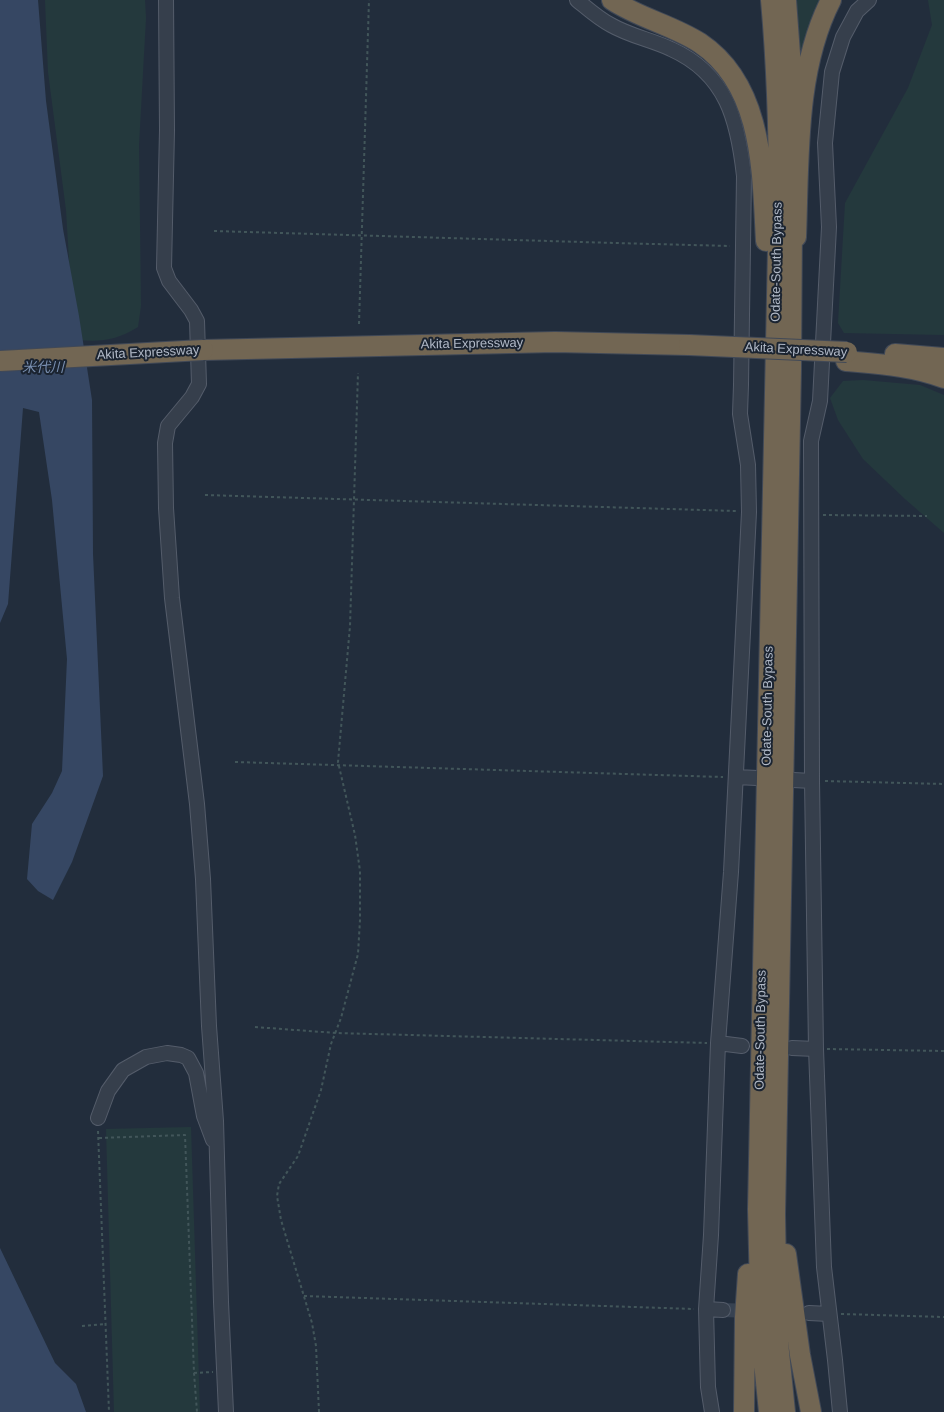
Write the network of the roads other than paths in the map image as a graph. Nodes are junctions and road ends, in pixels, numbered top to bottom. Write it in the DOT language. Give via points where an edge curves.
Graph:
graph roads {
  1 [pos="166,0"];
  2 [pos="577,0"];
  3 [pos="612,0"];
  4 [pos="771,0"];
  5 [pos="786,0"];
  6 [pos="831,0"];
  7 [pos="869,0"];
  8 [pos="894,354"];
  9 [pos="944,354"];
  10 [pos="847,356"];
  11 [pos="944,358"];
  12 [pos="0,361"];
  13 [pos="791,369"];
  14 [pos="944,378"];
  15 [pos="773,435"];
  16 [pos="736,777"];
  17 [pos="757,778"];
  18 [pos="793,780"];
  19 [pos="812,780"];
  20 [pos="718,1043"];
  21 [pos="742,1046"];
  22 [pos="792,1048"];
  23 [pos="816,1049"];
  24 [pos="768,1081"];
  25 [pos="98,1118"];
  26 [pos="217,1152"];
  27 [pos="706,1309"];
  28 [pos="723,1310"];
  29 [pos="809,1313"];
  30 [pos="829,1314"];
  31 [pos="226,1412"];
  32 [pos="712,1412"];
  33 [pos="744,1412"];
  34 [pos="769,1412"];
  35 [pos="785,1412"];
  36 [pos="811,1412"];
  37 [pos="840,1412"];
  1 -- 26 [label="street" via="164,268 169,281 197,321 199,384 192,397 168,426 165,443 166,508 172,598 197,804 203,879"];
  2 -- 16 [label="street" via="612,26 672,49 695,62 715,82 726,99 740,144 744,176 740,414 748,465 749,512"];
  3 -- 15 [label="highway" via="700,44 727,70 746,102 753,122 762,171"];
  4 -- 15 [label="highway, Odate-South Bypass" via="779,148"];
  5 -- 13 [label="highway, Odate-South Bypass" via="793,94"];
  6 -- 13 [label="highway" via="817,35 804,101 800,142"];
  7 -- 19 [label="street" via="857,11 843,37 832,72 825,142 829,227 820,400 811,442"];
  8 -- 9 [label="highway"];
  8 -- 10 [label="highway, Akita Expressway"];
  8 -- 11 [label="highway, Akita Expressway"];
  10 -- 12 [label="highway, Akita Expressway, bridge" via="689,344 555,342 203,350"];
  10 -- 14 [label="highway" via="907,367"];
  13 -- 24 [label="highway, Odate-South Bypass"];
  15 -- 24 [label="highway, Odate-South Bypass"];
  16 -- 17 [label="street"];
  16 -- 20 [label="street"];
  18 -- 19 [label="street"];
  19 -- 23 [label="street"];
  20 -- 21 [label="street"];
  20 -- 27 [label="street"];
  22 -- 23 [label="street"];
  23 -- 30 [label="street" via="824,1267"];
  24 -- 33 [label="highway" via="745,1317"];
  24 -- 34 [label="highway, Odate-South Bypass" via="758,1209 761,1332"];
  24 -- 35 [label="highway, Odate-South Bypass" via="775,1274"];
  24 -- 36 [label="highway" via="779,1167 786,1257"];
  25 -- 26 [label="street" via="108,1091 123,1070 146,1057 167,1052 181,1055 188,1058 196,1073 204,1116"];
  26 -- 31 [label="street"];
  27 -- 28 [label="street"];
  27 -- 32 [label="street" via="708,1386"];
  29 -- 30 [label="street"];
  30 -- 37 [label="street"];
}
